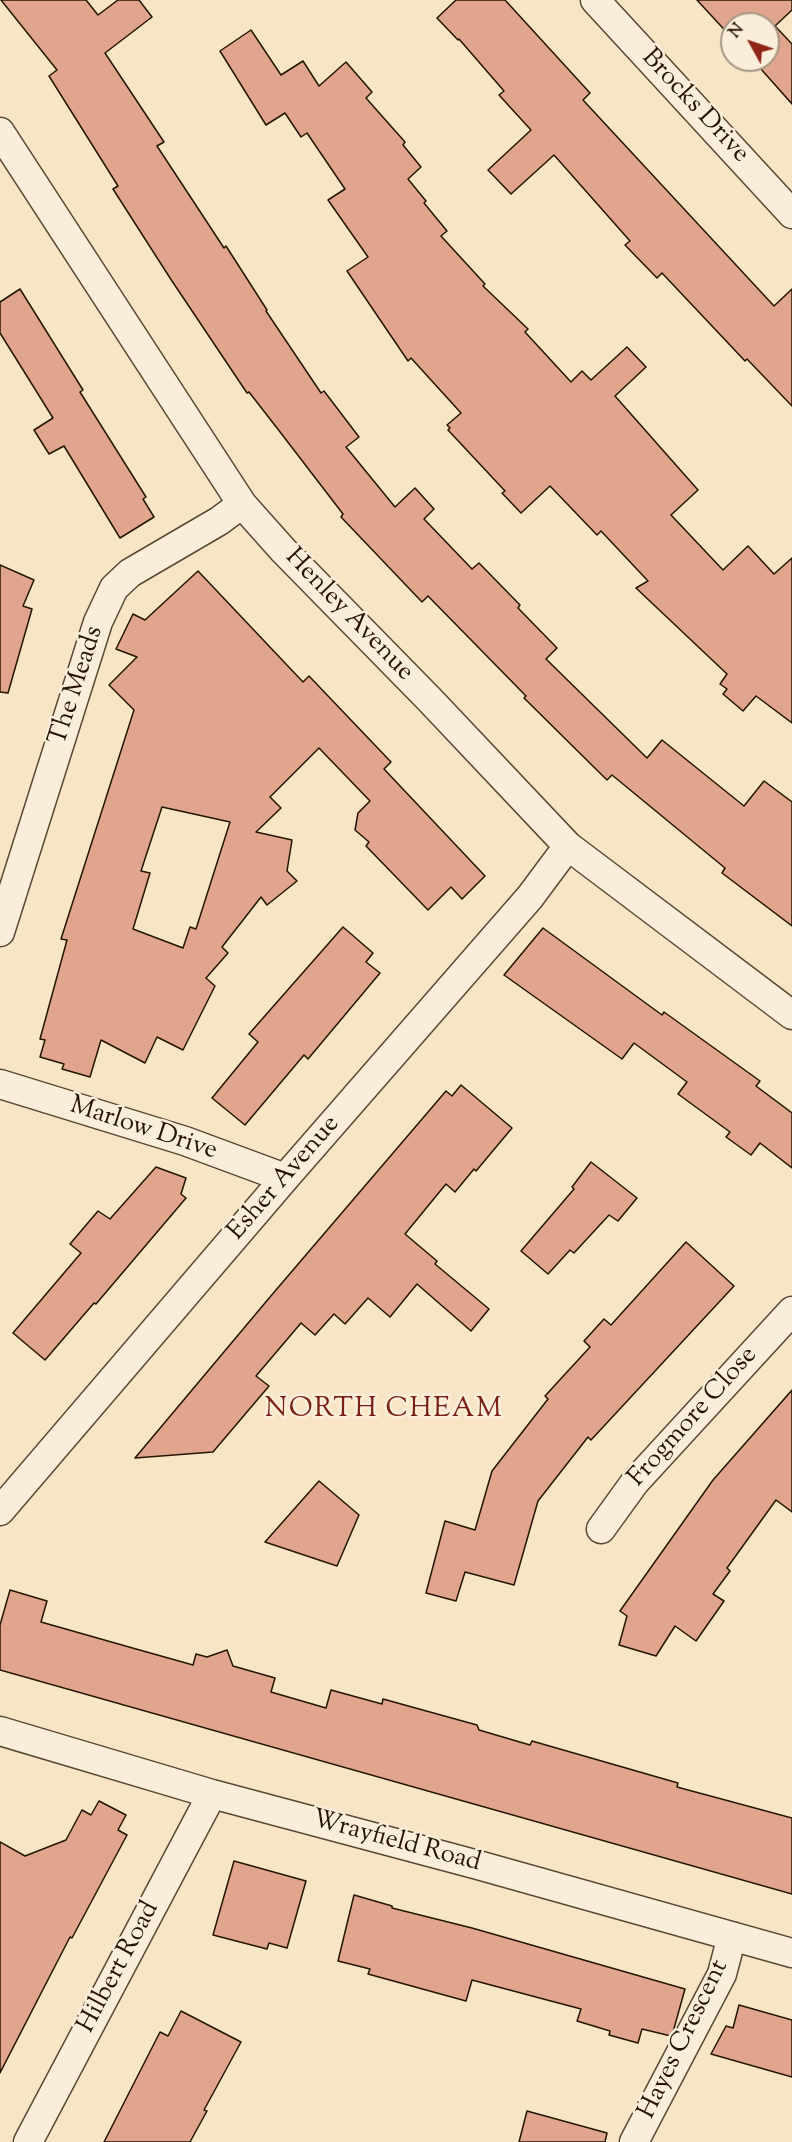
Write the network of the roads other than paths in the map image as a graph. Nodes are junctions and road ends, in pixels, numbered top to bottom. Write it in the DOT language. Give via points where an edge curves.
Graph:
graph roads {
  1 [pos="595,0"];
  2 [pos="0,132"];
  3 [pos="792,214"];
  4 [pos="242,504"];
  5 [pos="568,846"];
  6 [pos="0,932"];
  7 [pos="792,1015"];
  8 [pos="0,1084"];
  9 [pos="285,1178"];
  10 [pos="792,1311"];
  11 [pos="0,1511"];
  12 [pos="601,1529"];
  13 [pos="0,1731"];
  14 [pos="212,1794"];
  15 [pos="732,1936"];
  16 [pos="792,1953"];
  17 [pos="28,2142"];
  18 [pos="634,2142"];
  1 -- 3 [label="street, Brocks Drive"];
  2 -- 4 [label="street, Henley Avenue"];
  4 -- 5 [label="street, Henley Avenue"];
  4 -- 6 [label="street, The Meads" via="130,573 114,588 98,622"];
  5 -- 7 [label="street, Henley Avenue"];
  5 -- 9 [label="street, Esher Avenue" via="530,897"];
  8 -- 9 [label="street, Marlow Drive" via="184,1141"];
  9 -- 11 [label="street, Esher Avenue"];
  10 -- 12 [label="street, Frogmore Close" via="634,1482"];
  13 -- 14 [label="street, Wrayfield Road"];
  14 -- 15 [label="street, Wrayfield Road"];
  14 -- 17 [label="street, Hilbert Road"];
  15 -- 16 [label="street, Wrayfield Road"];
  15 -- 18 [label="street, Hayes Crescent" via="722,1974"];
}
